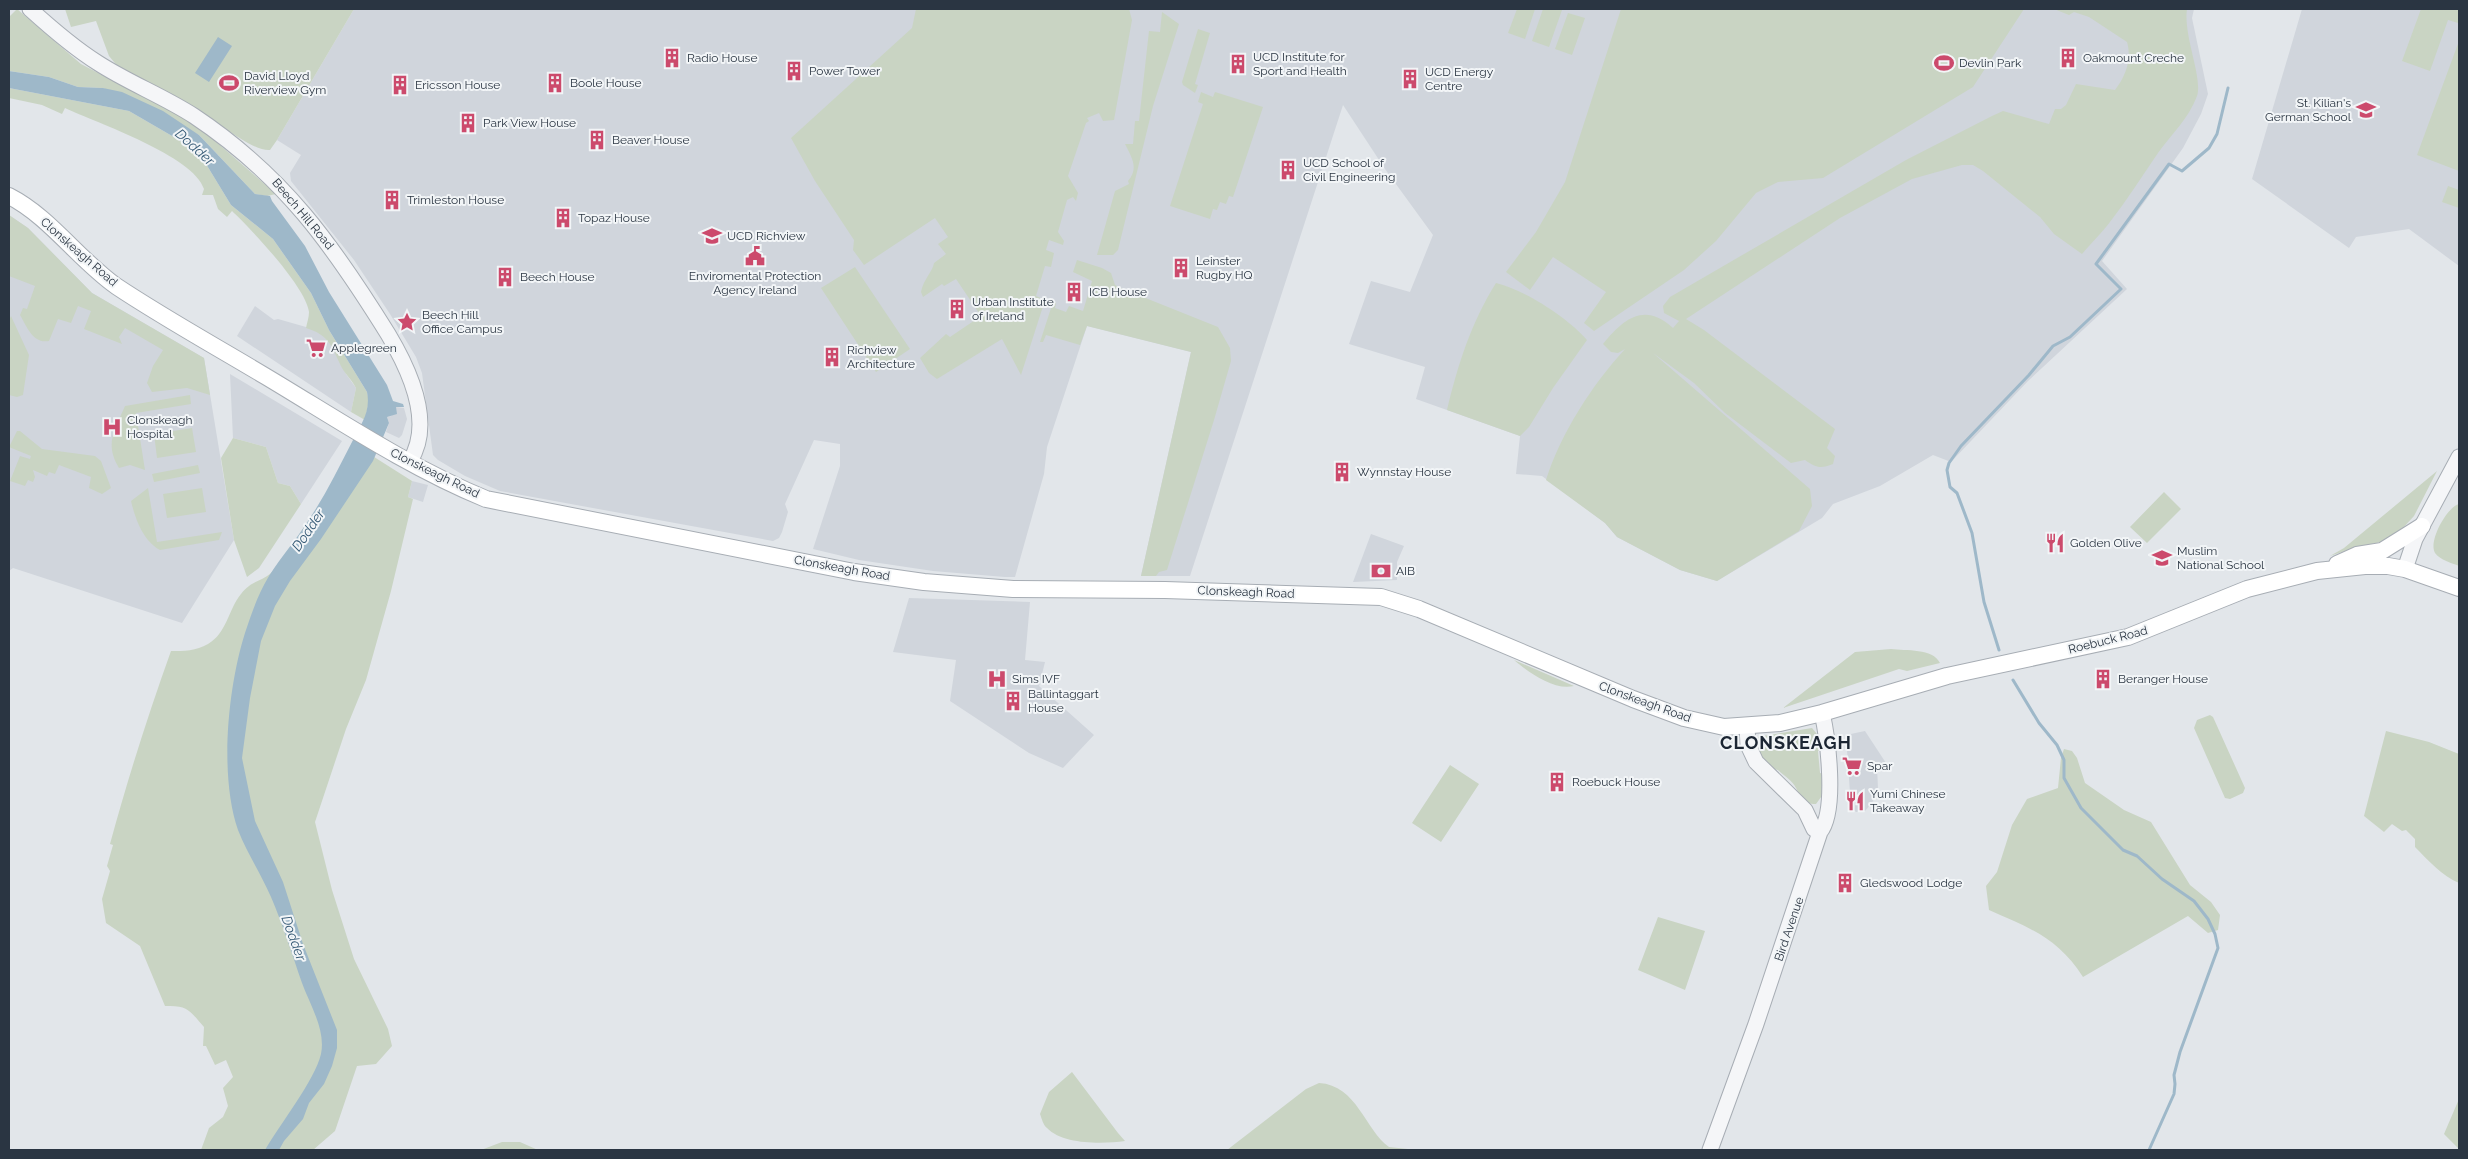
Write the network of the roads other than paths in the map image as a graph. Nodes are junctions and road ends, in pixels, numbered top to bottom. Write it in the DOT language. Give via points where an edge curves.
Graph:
graph roads {
  1 [pos="30,9"];
  2 [pos="9,196"];
  3 [pos="2459,457"];
  4 [pos="410,462"];
  5 [pos="2422,526"];
  6 [pos="2404,569"];
  7 [pos="2323,570"];
  8 [pos="2459,588"];
  9 [pos="1822,713"];
  10 [pos="1746,727"];
  11 [pos="1827,808"];
  12 [pos="1805,810"];
  13 [pos="1820,832"];
  14 [pos="1710,1150"];
  1 -- 4 [label="street, Beech Hill Road" via="99,64 175,104 221,135 267,172 293,200 356,282 407,371 420,430 416,452"];
  2 -- 4 [label="main road, Clonskeagh Road" via="39,217 72,250 121,289"];
  3 -- 5 [label="street"];
  4 -- 10 [label="main road, Clonskeagh Road" via="486,498 854,572 924,582 1013,589 1165,590 1381,598 1419,609 1684,718 1724,727"];
  5 -- 6 [label="street"];
  5 -- 7 [label="main road" via="2382,551 2357,555"];
  6 -- 7 [label="main road, Roebuck Road" via="2365,566"];
  6 -- 8 [label="main road, Roebuck Road"];
  7 -- 9 [label="main road, Roebuck Road" via="2247,589 2128,636 1947,676"];
  9 -- 10 [label="main road, Roebuck Road"];
  9 -- 11 [label="street, Bird Avenue" via="1828,739 1830,782"];
  10 -- 12 [label="street" via="1748,745 1756,762"];
  11 -- 12 [label="street"];
  11 -- 13 [label="street, Bird Avenue" via="1825,825"];
  12 -- 13 [label="street" via="1814,829"];
  13 -- 14 [label="street, Bird Avenue"];
}
